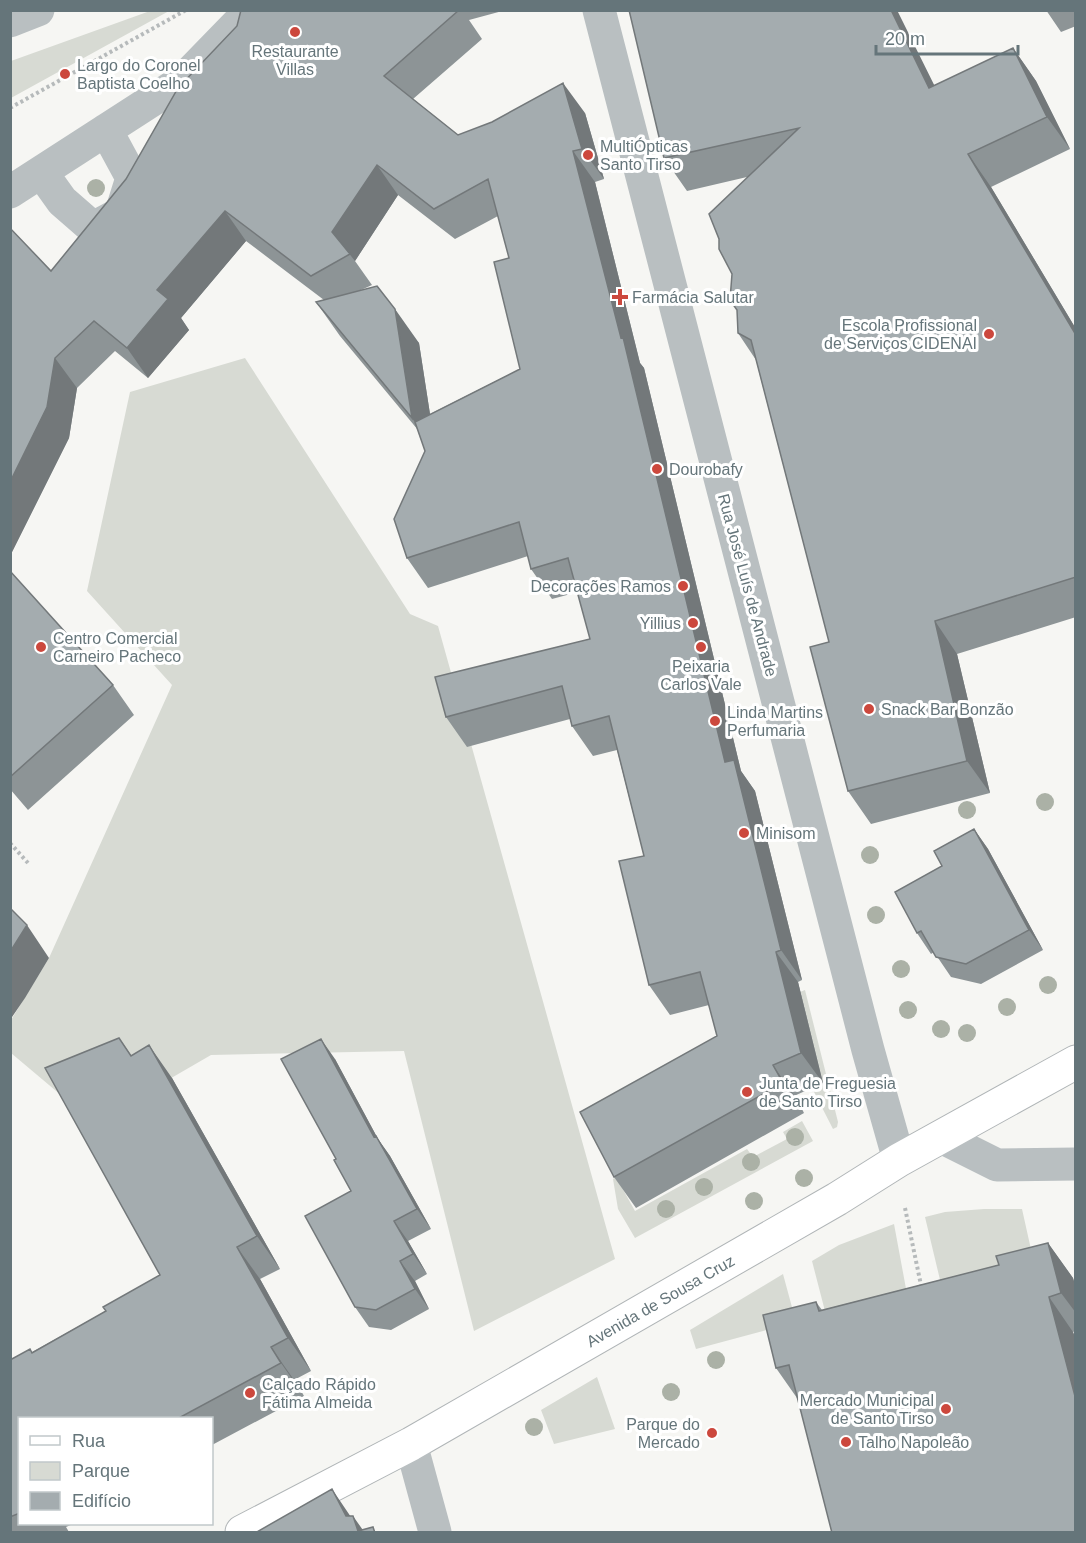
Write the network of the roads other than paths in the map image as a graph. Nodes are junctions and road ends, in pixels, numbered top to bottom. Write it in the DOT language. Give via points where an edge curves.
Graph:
graph roads {
  1 [pos="38,10"];
  2 [pos="251,10"];
  3 [pos="599,10"];
  4 [pos="10,21"];
  5 [pos="106,130"];
  6 [pos="42,173"];
  7 [pos="10,192"];
  8 [pos="1076,1062"];
  9 [pos="940,1137"];
  10 [pos="900,1160"];
  11 [pos="1076,1164"];
  12 [pos="411,1444"];
  13 [pos="242,1533"];
  14 [pos="435,1533"];
  1 -- 4 [label="street"];
  2 -- 5 [label="street" via="182,81"];
  3 -- 10 [label="street, Rua José Luís de Andrade" via="868,1050"];
  5 -- 6 [label="street"];
  5 -- 6 [label="street" via="132,178 121,213 93,228 62,201"];
  6 -- 7 [label="street"];
  8 -- 9 [label="main road, Avenida de Sousa Cruz"];
  9 -- 10 [label="main road, Avenida de Sousa Cruz"];
  9 -- 11 [label="street" via="997,1165"];
  10 -- 12 [label="main road, Avenida de Sousa Cruz"];
  12 -- 13 [label="main road, Avenida de Sousa Cruz"];
  12 -- 14 [label="street"];
}
